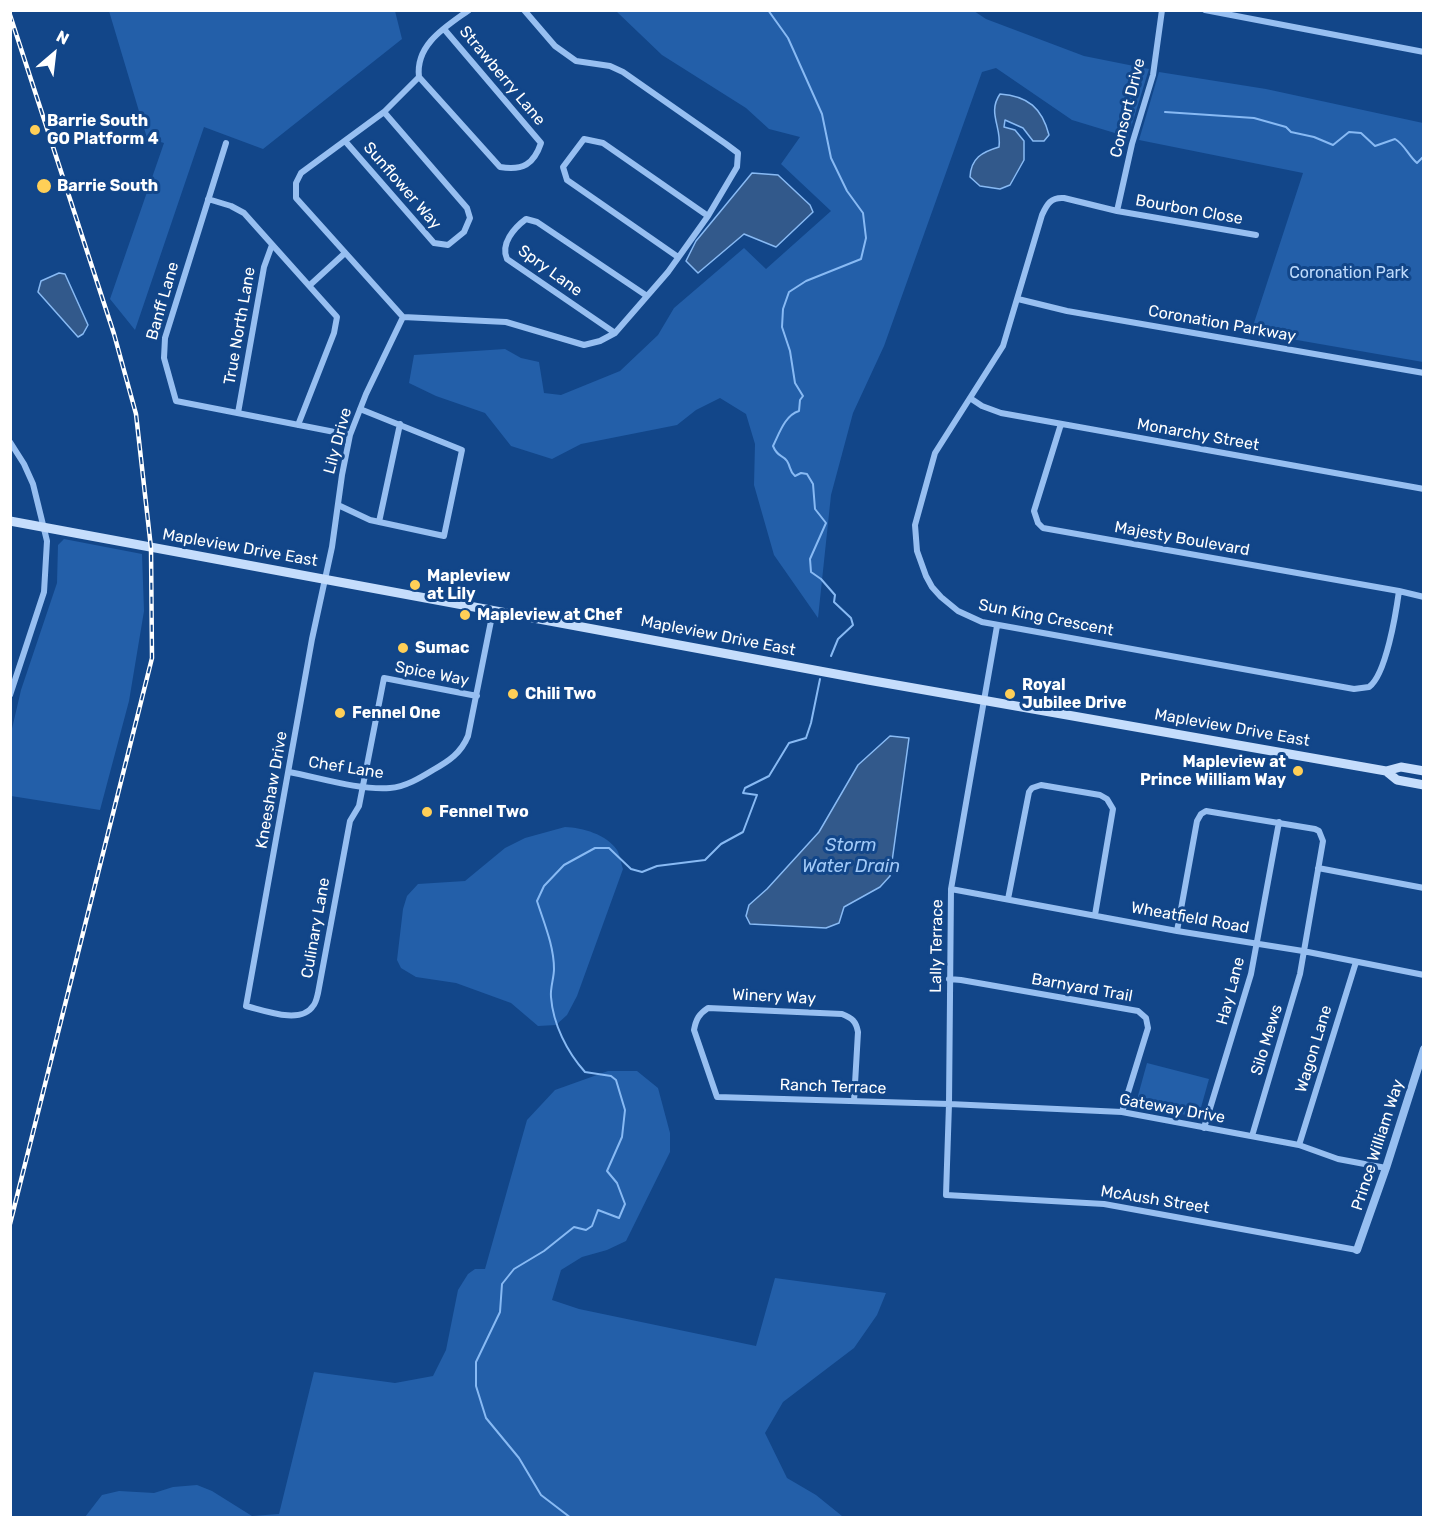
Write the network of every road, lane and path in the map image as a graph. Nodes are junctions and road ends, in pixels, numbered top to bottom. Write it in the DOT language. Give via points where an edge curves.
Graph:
graph roads {
  1 [pos="469,10"];
  2 [pos="524,10"];
  3 [pos="1162,10"];
  4 [pos="1205,10"];
  5 [pos="444,28"];
  6 [pos="1424,52"];
  7 [pos="419,76"];
  8 [pos="384,112"];
  9 [pos="345,141"];
  10 [pos="226,143"];
  11 [pos="208,199"];
  12 [pos="1117,211"];
  13 [pos="708,216"];
  14 [pos="1256,235"];
  15 [pos="272,245"];
  16 [pos="345,254"];
  17 [pos="678,257"];
  18 [pos="310,285"];
  19 [pos="647,296"];
  20 [pos="1018,299"];
  21 [pos="403,317"];
  22 [pos="615,333"];
  23 [pos="1424,373"];
  24 [pos="970,398"];
  25 [pos="360,409"];
  26 [pos="238,413"];
  27 [pos="400,424"];
  28 [pos="1061,424"];
  29 [pos="298,425"];
  30 [pos="350,435"];
  31 [pos="10,442"];
  32 [pos="1424,489"];
  33 [pos="338,505"];
  34 [pos="10,521"];
  35 [pos="379,522"];
  36 [pos="44,527"];
  37 [pos="324,579"];
  38 [pos="1399,591"];
  39 [pos="1424,597"];
  40 [pos="493,611"];
  41 [pos="997,626"];
  42 [pos="10,695"];
  43 [pos="477,696"];
  44 [pos="984,699"];
  45 [pos="1386,771"];
  46 [pos="1424,771"];
  47 [pos="289,772"];
  48 [pos="1424,785"];
  49 [pos="361,786"];
  50 [pos="1279,822"];
  51 [pos="1318,868"];
  52 [pos="1424,888"];
  53 [pos="951,889"];
  54 [pos="1008,899"];
  55 [pos="1095,915"];
  56 [pos="1177,931"];
  57 [pos="1257,944"];
  58 [pos="1303,951"];
  59 [pos="1356,962"];
  60 [pos="1424,975"];
  61 [pos="949,980"];
  62 [pos="246,1006"];
  63 [pos="1424,1049"];
  64 [pos="717,1097"];
  65 [pos="854,1101"];
  66 [pos="949,1104"];
  67 [pos="1122,1112"];
  68 [pos="1204,1128"];
  69 [pos="1252,1136"];
  70 [pos="1299,1145"];
  71 [pos="1386,1168"];
  72 [pos="946,1195"];
  73 [pos="1357,1250"];
  1 -- 5 [label="street"];
  2 -- 13 [label="street" via="555,46 576,61 623,72 738,153 737,167"];
  3 -- 12 [label="street, Consort Drive" via="1153,75"];
  4 -- 6 [label="street"];
  5 -- 7 [label="street" via="432,37"];
  5 -- 7 [label="street, Strawberry Lane" via="541,143 537,154 524,167 500,167"];
  7 -- 8 [label="street"];
  8 -- 9 [label="street"];
  8 -- 9 [label="street, Sunflower Way" via="466,208 470,218 464,232 448,245 434,243"];
  9 -- 16 [label="street" via="301,173 296,198"];
  10 -- 11 [label="street, Banff Lane"];
  11 -- 15 [label="street" via="239,209"];
  11 -- 26 [label="street, Banff Lane" via="165,338 164,358 176,401"];
  12 -- 14 [label="street, Bourbon Close"];
  12 -- 20 [label="street, Sun King Crescent" via="1058,197 1048,202"];
  13 -- 17 [label="street"];
  13 -- 17 [label="street" via="603,143 584,139 563,167 567,180"];
  15 -- 18 [label="street"];
  15 -- 26 [label="street, True North Lane" via="264,267"];
  16 -- 18 [label="street"];
  16 -- 21 [label="street"];
  17 -- 19 [label="street"];
  18 -- 29 [label="street" via="336,313 338,321"];
  19 -- 22 [label="street"];
  19 -- 22 [label="street, Spry Lane" via="537,222 526,219 519,224 506,242 507,259"];
  20 -- 23 [label="street, Coronation Parkway" via="1067,311"];
  20 -- 24 [label="street, Sun King Crescent" via="1000,352"];
  21 -- 22 [label="street" via="506,322 584,345"];
  21 -- 25 [label="street, Lily Drive"];
  24 -- 28 [label="street, Monarchy Street" via="1001,413"];
  24 -- 41 [label="street, Sun King Crescent" via="935,453 917,510 916,551 926,576 941,597 967,616"];
  25 -- 27 [label="street"];
  25 -- 30 [label="street, Lily Drive"];
  26 -- 29 [label="street, Banff Lane"];
  27 -- 35 [label="street"];
  27 -- 35 [label="street" via="462,450 444,536"];
  28 -- 32 [label="street, Monarchy Street"];
  28 -- 38 [label="street, Majesty Boulevard" via="1034,511 1043,528"];
  29 -- 30 [label="street, Banff Lane"];
  30 -- 33 [label="street, Lily Drive"];
  31 -- 36 [label="street" via="29,476"];
  33 -- 35 [label="street"];
  33 -- 37 [label="street, Lily Drive"];
  34 -- 36 [label="main road, Mapleview Drive East"];
  36 -- 37 [label="main road, Mapleview Drive East"];
  36 -- 42 [label="street" via="44,592"];
  37 -- 40 [label="main road, Mapleview Drive East"];
  37 -- 47 [label="street, Kneeshaw Drive"];
  38 -- 39 [label="street, Majesty Boulevard"];
  38 -- 41 [label="street, Sun King Crescent" via="1378,678 1362,689"];
  40 -- 43 [label="street, Chef Lane"];
  40 -- 44 [label="main road, Mapleview Drive East"];
  41 -- 44 [label="street"];
  43 -- 49 [label="street, Chef Lane" via="462,750 445,764 410,783 391,788"];
  43 -- 49 [label="street, Spice Way" via="384,678"];
  44 -- 45 [label="main road, Mapleview Drive East"];
  44 -- 53 [label="street, Lally Terrace"];
  45 -- 46 [label="main road, Mapleview Drive East" via="1401,767"];
  45 -- 48 [label="main road, Mapleview Drive East" via="1397,780"];
  47 -- 49 [label="street, Chef Lane"];
  47 -- 62 [label="street, Kneeshaw Drive"];
  49 -- 62 [label="street, Culinary Lane" via="359,806 350,821 314,1006 295,1016"];
  50 -- 51 [label="street, Silo Mews" via="1319,831 1323,841"];
  50 -- 56 [label="street" via="1206,811 1201,814"];
  50 -- 57 [label="street, Hay Lane"];
  51 -- 52 [label="street"];
  51 -- 58 [label="street, Silo Mews"];
  53 -- 54 [label="street, Wheatfield Road"];
  53 -- 61 [label="street, Lally Terrace"];
  54 -- 55 [label="street, Wheatfield Road"];
  54 -- 55 [label="street" via="1032,788 1041,785 1100,795 1113,809"];
  55 -- 56 [label="street, Wheatfield Road"];
  56 -- 57 [label="street, Wheatfield Road"];
  57 -- 58 [label="street, Wheatfield Road"];
  57 -- 68 [label="street, Hay Lane" via="1245,998"];
  58 -- 59 [label="street, Wheatfield Road"];
  58 -- 69 [label="street, Silo Mews" via="1295,994"];
  59 -- 60 [label="street, Wheatfield Road"];
  59 -- 70 [label="street, Wagon Lane"];
  61 -- 66 [label="street, Lally Terrace"];
  61 -- 67 [label="street, Barnyard Trail" via="1138,1011 1146,1018 1148,1028"];
  63 -- 71 [label="street, Prince William Way"];
  64 -- 65 [label="street, Ranch Terrace"];
  64 -- 65 [label="street, Winery Way" via="694,1030 695,1020 708,1008 851,1017 858,1032"];
  65 -- 66 [label="street, Ranch Terrace"];
  66 -- 67 [label="street, Gateway Drive"];
  66 -- 72 [label="street, Lally Terrace"];
  67 -- 68 [label="street, Gateway Drive"];
  68 -- 69 [label="street, Gateway Drive"];
  69 -- 70 [label="street, Gateway Drive"];
  70 -- 71 [label="street, Gateway Drive" via="1338,1159"];
  71 -- 73 [label="street, Prince William Way"];
  72 -- 73 [label="street, McAush Street" via="1104,1204"];
}
